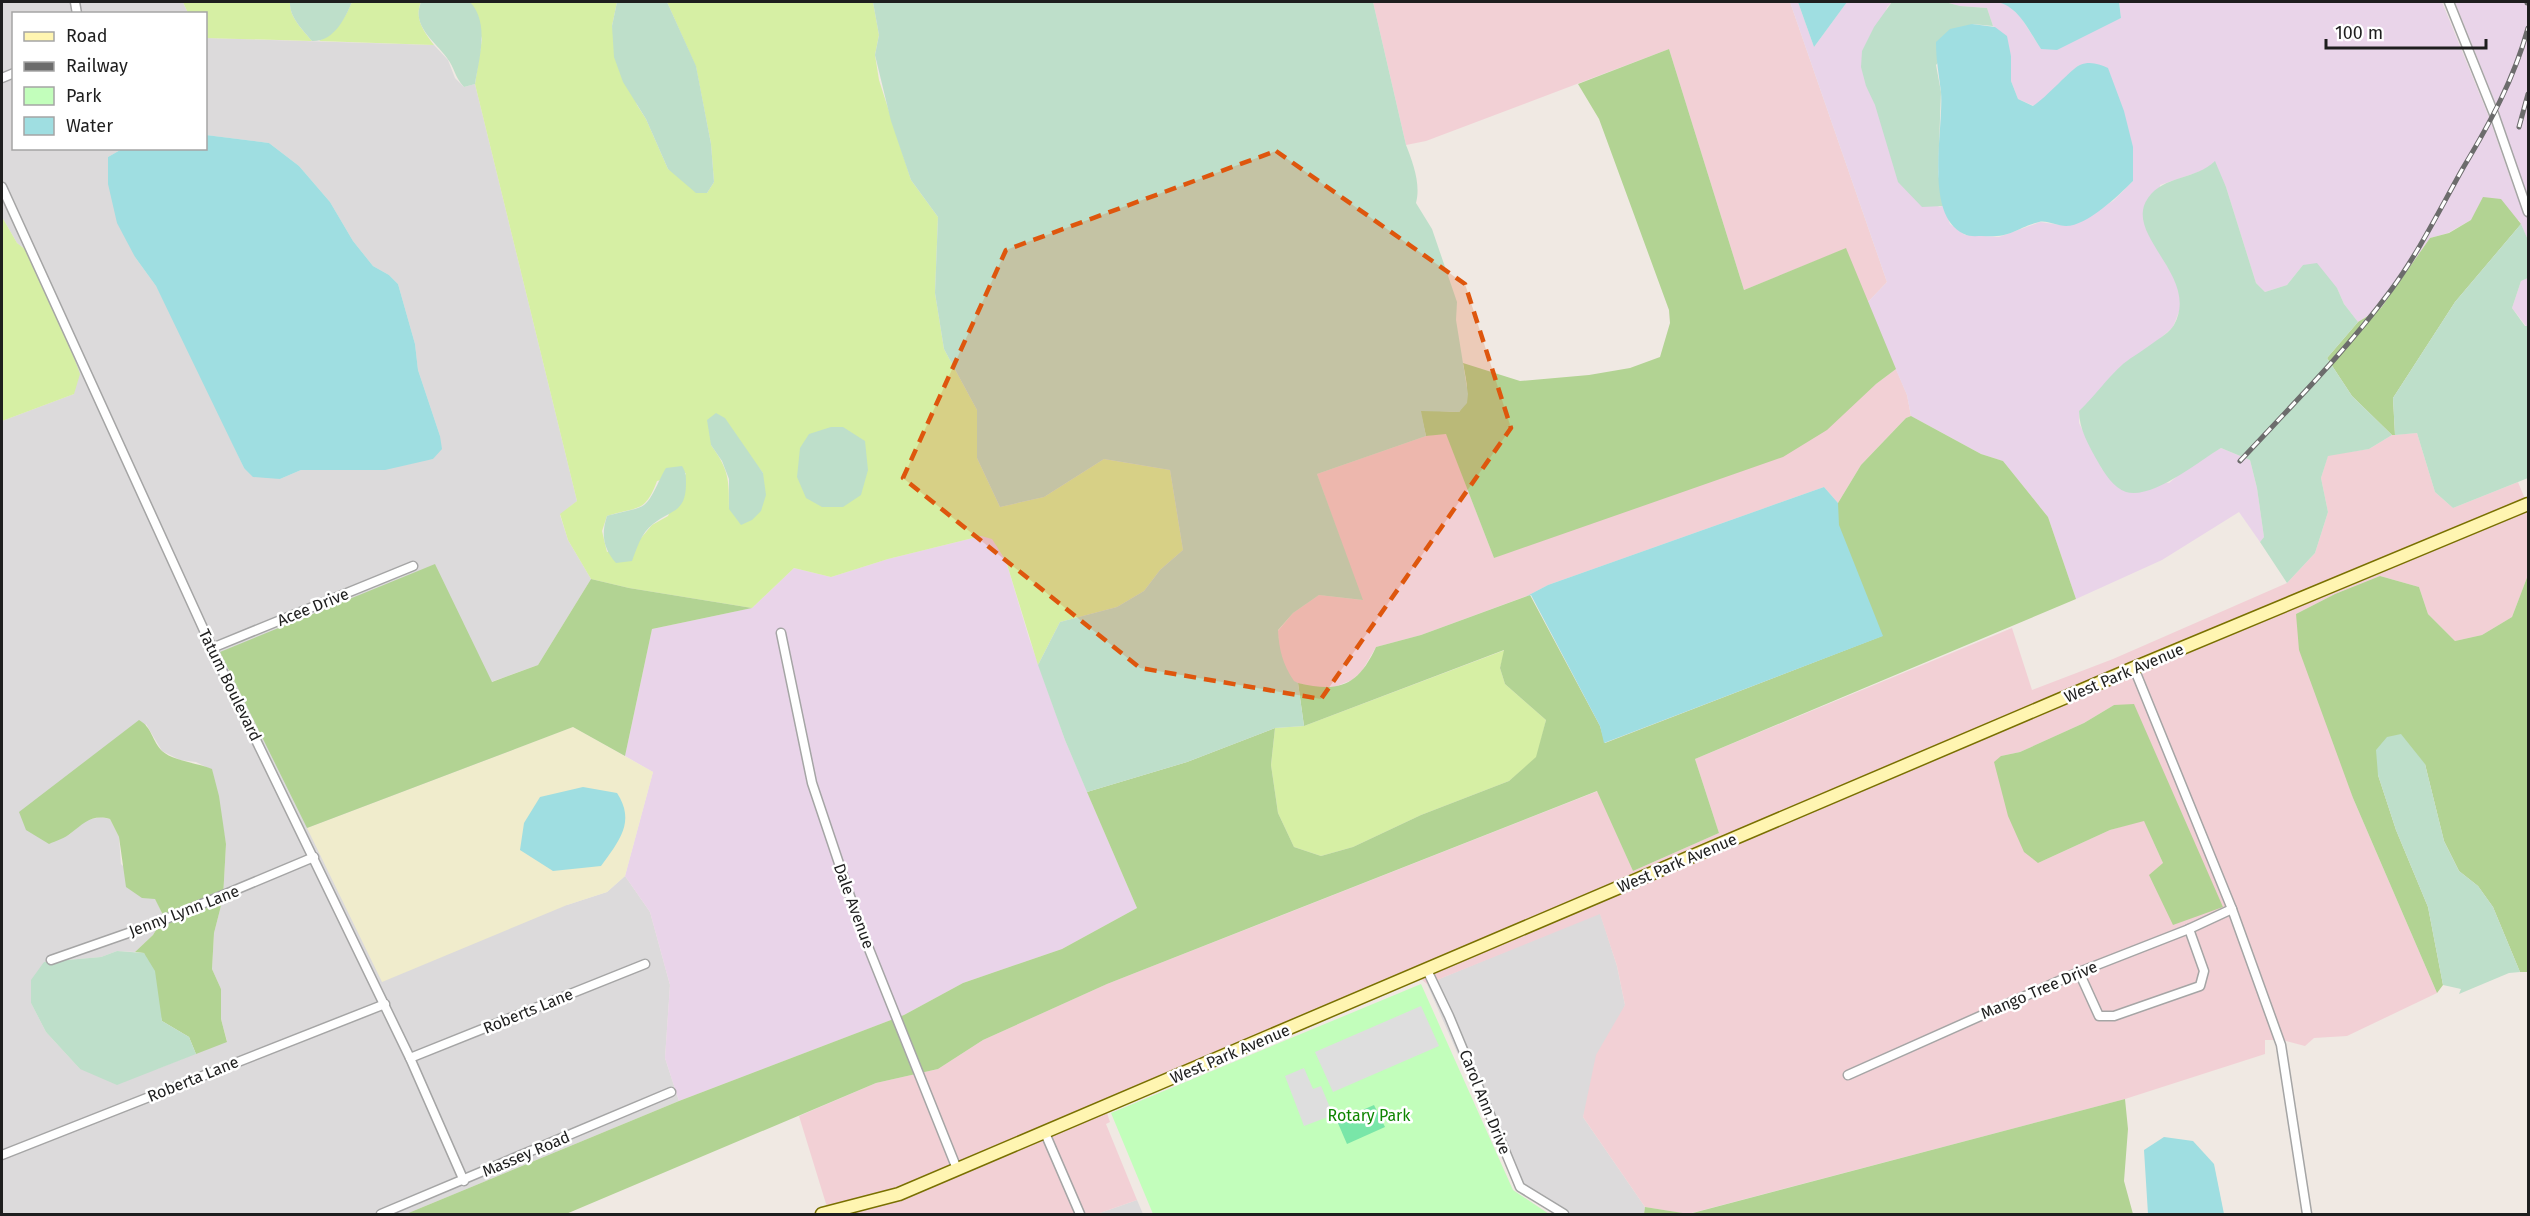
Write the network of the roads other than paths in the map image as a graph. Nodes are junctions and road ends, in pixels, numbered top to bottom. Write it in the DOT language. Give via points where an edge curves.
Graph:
graph roads {
  1 [pos="2449,2"];
  2 [pos="2,187"];
  3 [pos="2529,212"];
  4 [pos="2529,504"];
  5 [pos="413,566"];
  6 [pos="781,633"];
  7 [pos="212,648"];
  8 [pos="2134,668"];
  9 [pos="314,857"];
  10 [pos="2232,909"];
  11 [pos="2189,929"];
  12 [pos="51,960"];
  13 [pos="645,964"];
  14 [pos="1427,970"];
  15 [pos="2079,972"];
  16 [pos="385,1004"];
  17 [pos="410,1058"];
  18 [pos="1848,1075"];
  19 [pos="671,1092"];
  20 [pos="1045,1133"];
  21 [pos="2,1155"];
  22 [pos="957,1169"];
  23 [pos="464,1181"];
  24 [pos="381,1215"];
  25 [pos="822,1215"];
  26 [pos="1080,1215"];
  27 [pos="1564,1215"];
  28 [pos="2307,1215"];
  1 -- 3 [label="street"];
  2 -- 7 [label="street, Tatum Boulevard"];
  4 -- 8 [label="street, West Park Avenue"];
  5 -- 7 [label="street, Acee Drive"];
  6 -- 22 [label="street, Dale Avenue" via="812,783 861,929"];
  7 -- 9 [label="street, Tatum Boulevard"];
  8 -- 10 [label="street"];
  8 -- 14 [label="street, West Park Avenue"];
  9 -- 12 [label="street, Jenny Lynn Lane" via="154,924"];
  9 -- 16 [label="street, Tatum Boulevard"];
  10 -- 11 [label="street, Mango Tree Drive"];
  10 -- 28 [label="street" via="2281,1045"];
  11 -- 15 [label="street, Mango Tree Drive"];
  11 -- 15 [label="street" via="2204,971 2200,986 2114,1016 2099,1016"];
  13 -- 17 [label="street, Roberts Lane"];
  14 -- 20 [label="street, West Park Avenue"];
  14 -- 27 [label="street, Carol Ann Drive" via="1520,1187"];
  15 -- 18 [label="street, Mango Tree Drive"];
  16 -- 17 [label="street, Tatum Boulevard"];
  16 -- 21 [label="street, Roberta Lane"];
  17 -- 23 [label="street, Tatum Boulevard"];
  19 -- 23 [label="street, Massey Road"];
  20 -- 22 [label="street, West Park Avenue"];
  20 -- 26 [label="street"];
  22 -- 25 [label="street, West Park Avenue" via="899,1194"];
  23 -- 24 [label="street, Massey Road"];
}
